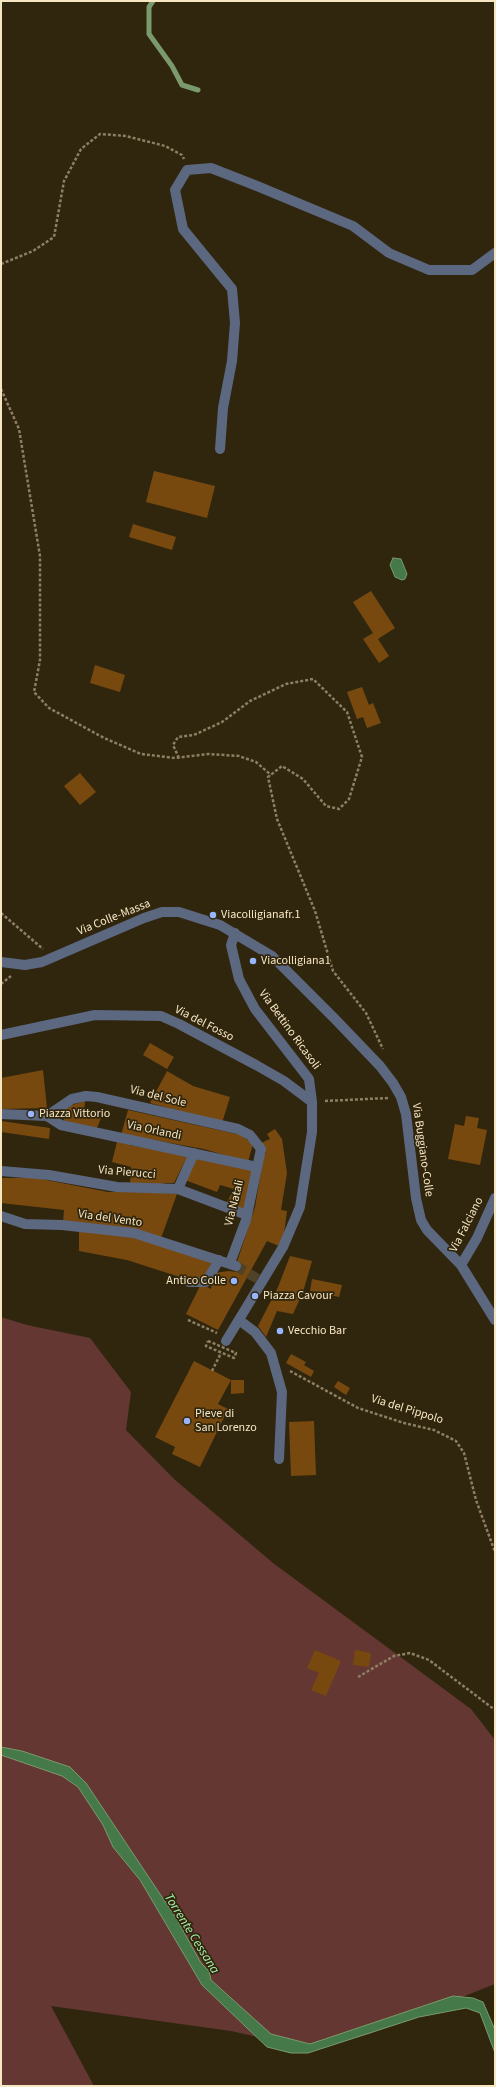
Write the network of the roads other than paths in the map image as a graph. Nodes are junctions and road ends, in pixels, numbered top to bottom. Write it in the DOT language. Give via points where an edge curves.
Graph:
graph roads {
  1 [pos="495,253"];
  2 [pos="220,449"];
  3 [pos="235,933"];
  4 [pos="1,962"];
  5 [pos="1,1035"];
  6 [pos="312,1102"];
  7 [pos="1,1114"];
  8 [pos="47,1116"];
  9 [pos="261,1149"];
  10 [pos="194,1152"];
  11 [pos="257,1167"];
  12 [pos="1,1172"];
  13 [pos="178,1190"];
  14 [pos="495,1198"];
  15 [pos="247,1215"];
  16 [pos="1,1216"];
  17 [pos="219,1260"];
  18 [pos="233,1265"];
  19 [pos="461,1265"];
  20 [pos="189,1282"];
  21 [pos="239,1320"];
  22 [pos="495,1320"];
  23 [pos="227,1339"];
  24 [pos="279,1459"];
  1 -- 2 [label="street" via="472,270 429,270 389,253 353,226 257,186 211,168 187,170 176,190 183,229 232,289 235,323"];
  3 -- 4 [label="street, Via Colle-Massa" via="192,915 162,912 42,962 28,965"];
  3 -- 6 [label="street, Via Bettino Ricasoli" via="231,945 239,979 255,1009 309,1079"];
  3 -- 19 [label="street, Via Buggiano-Colle" via="286,968 380,1066 401,1097 406,1114 421,1220 427,1230"];
  5 -- 6 [label="street, Via del Fosso" via="95,1015 161,1016 256,1065"];
  6 -- 21 [label="street, Via Bettino Ricasoli" via="312,1132 300,1207 283,1247"];
  7 -- 8 [label="street"];
  8 -- 9 [label="street, Via del Sole" via="72,1099 86,1096 112,1099 238,1129 250,1135"];
  8 -- 10 [label="street, Via Orlandi" via="61,1125"];
  9 -- 11 [label="street, Via Natali"];
  10 -- 11 [label="street, Via Orlandi"];
  10 -- 13 [label="street"];
  11 -- 15 [label="street, Via Natali"];
  12 -- 13 [label="street, Via Pierucci" via="49,1175 117,1187"];
  13 -- 15 [label="street, Via Pierucci"];
  14 -- 19 [label="street, Via Falciano" via="477,1238"];
  15 -- 18 [label="street, Via Natali"];
  16 -- 17 [label="street, Via del Vento" via="25,1224 62,1225 134,1233"];
  17 -- 18 [label="street, Via del Vento"];
  17 -- 20 [label="street" via="206,1282"];
  19 -- 22 [label="street, Via Buggiano-Colle"];
  21 -- 23 [label="street, Via Bettino Ricasoli"];
  21 -- 24 [label="street" via="255,1332 272,1353 282,1392"];
}
